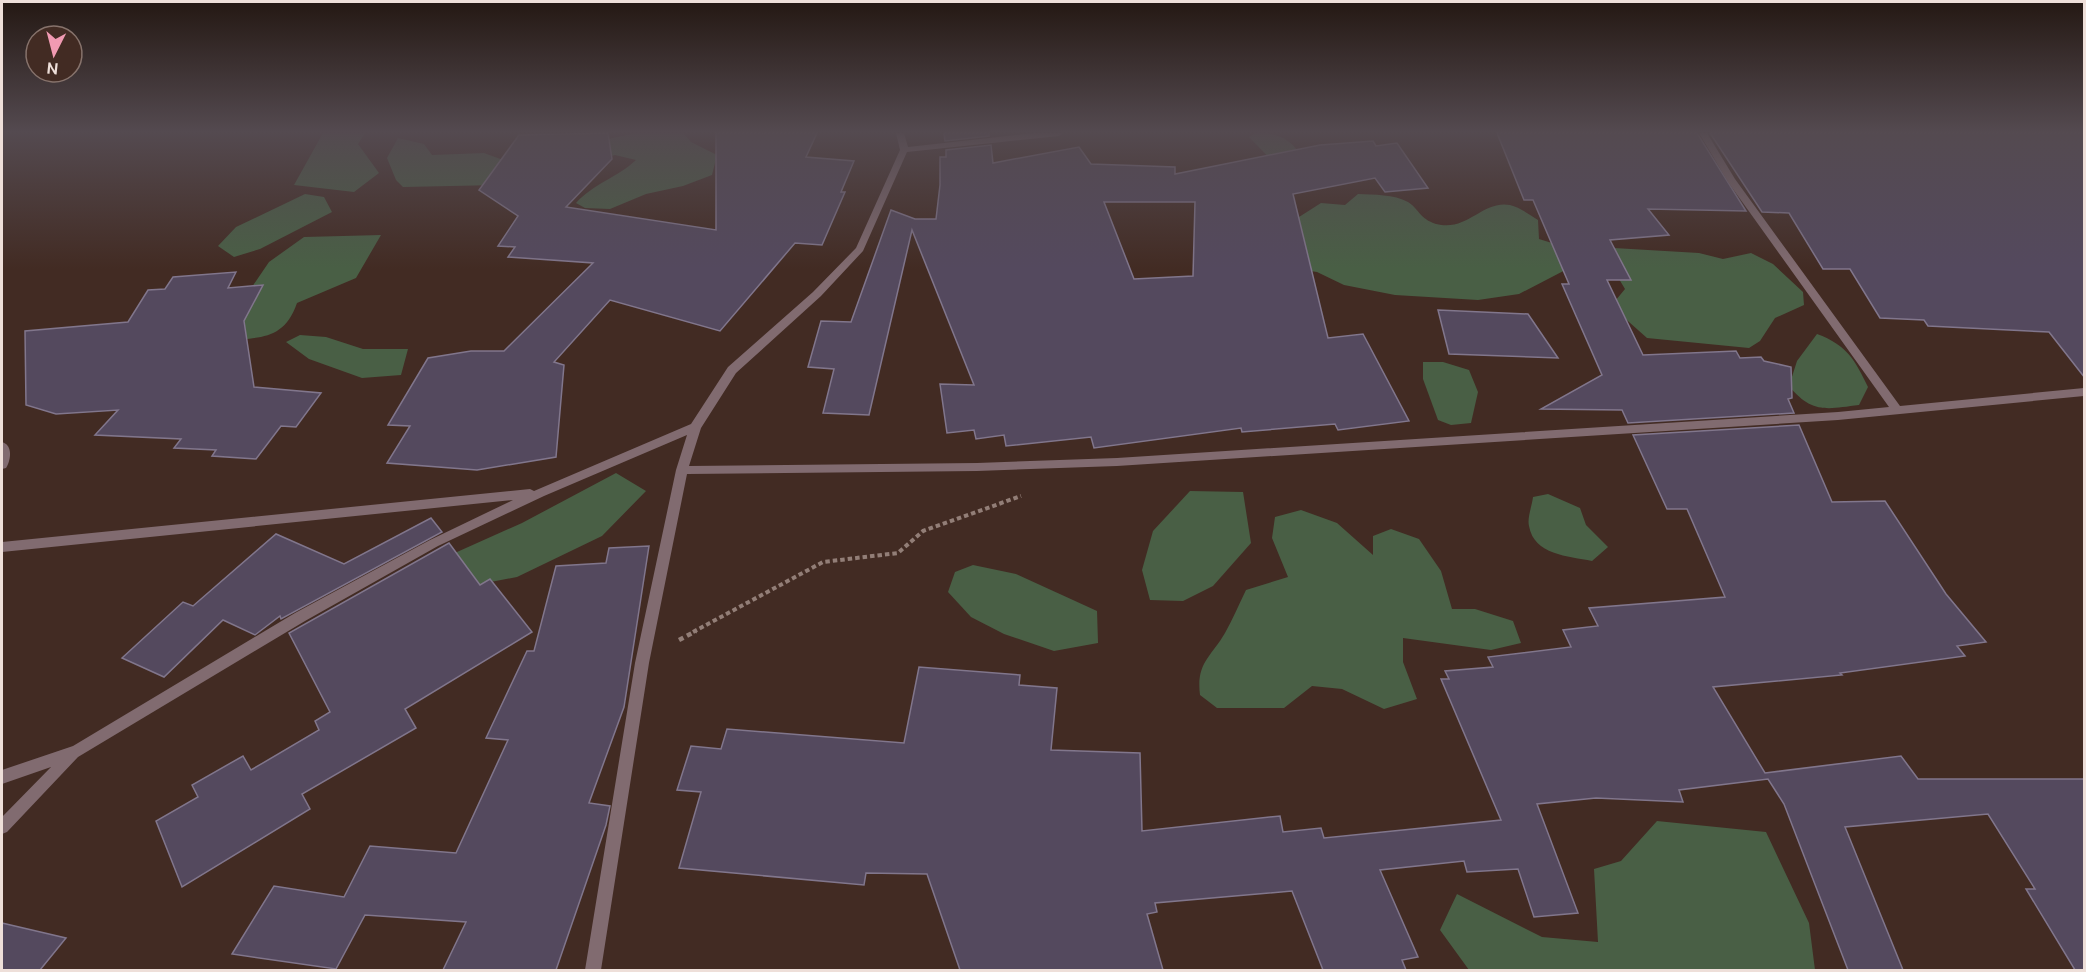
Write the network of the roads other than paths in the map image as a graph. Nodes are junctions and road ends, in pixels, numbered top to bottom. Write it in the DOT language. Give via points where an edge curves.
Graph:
graph roads {
  1 [pos="891,178"];
  2 [pos="1730,178"];
  3 [pos="2085,392"];
  4 [pos="1898,410"];
  5 [pos="695,427"];
  6 [pos="2,446"];
  7 [pos="2,465"];
  8 [pos="682,470"];
  9 [pos="540,492"];
  10 [pos="2,547"];
  11 [pos="77,751"];
  12 [pos="2,777"];
  13 [pos="2,827"];
  14 [pos="593,970"];
  1 -- 5 [label="street" via="860,249 817,294 732,370"];
  2 -- 4 [label="street"];
  3 -- 4 [label="street"];
  4 -- 8 [label="street" via="1106,462"];
  5 -- 8 [label="street"];
  5 -- 9 [label="street"];
  6 -- 7 [label="street"];
  8 -- 14 [label="street" via="642,663"];
  9 -- 10 [label="street"];
  9 -- 11 [label="street" via="434,543 300,617"];
  11 -- 12 [label="street"];
  11 -- 13 [label="street"];
}
